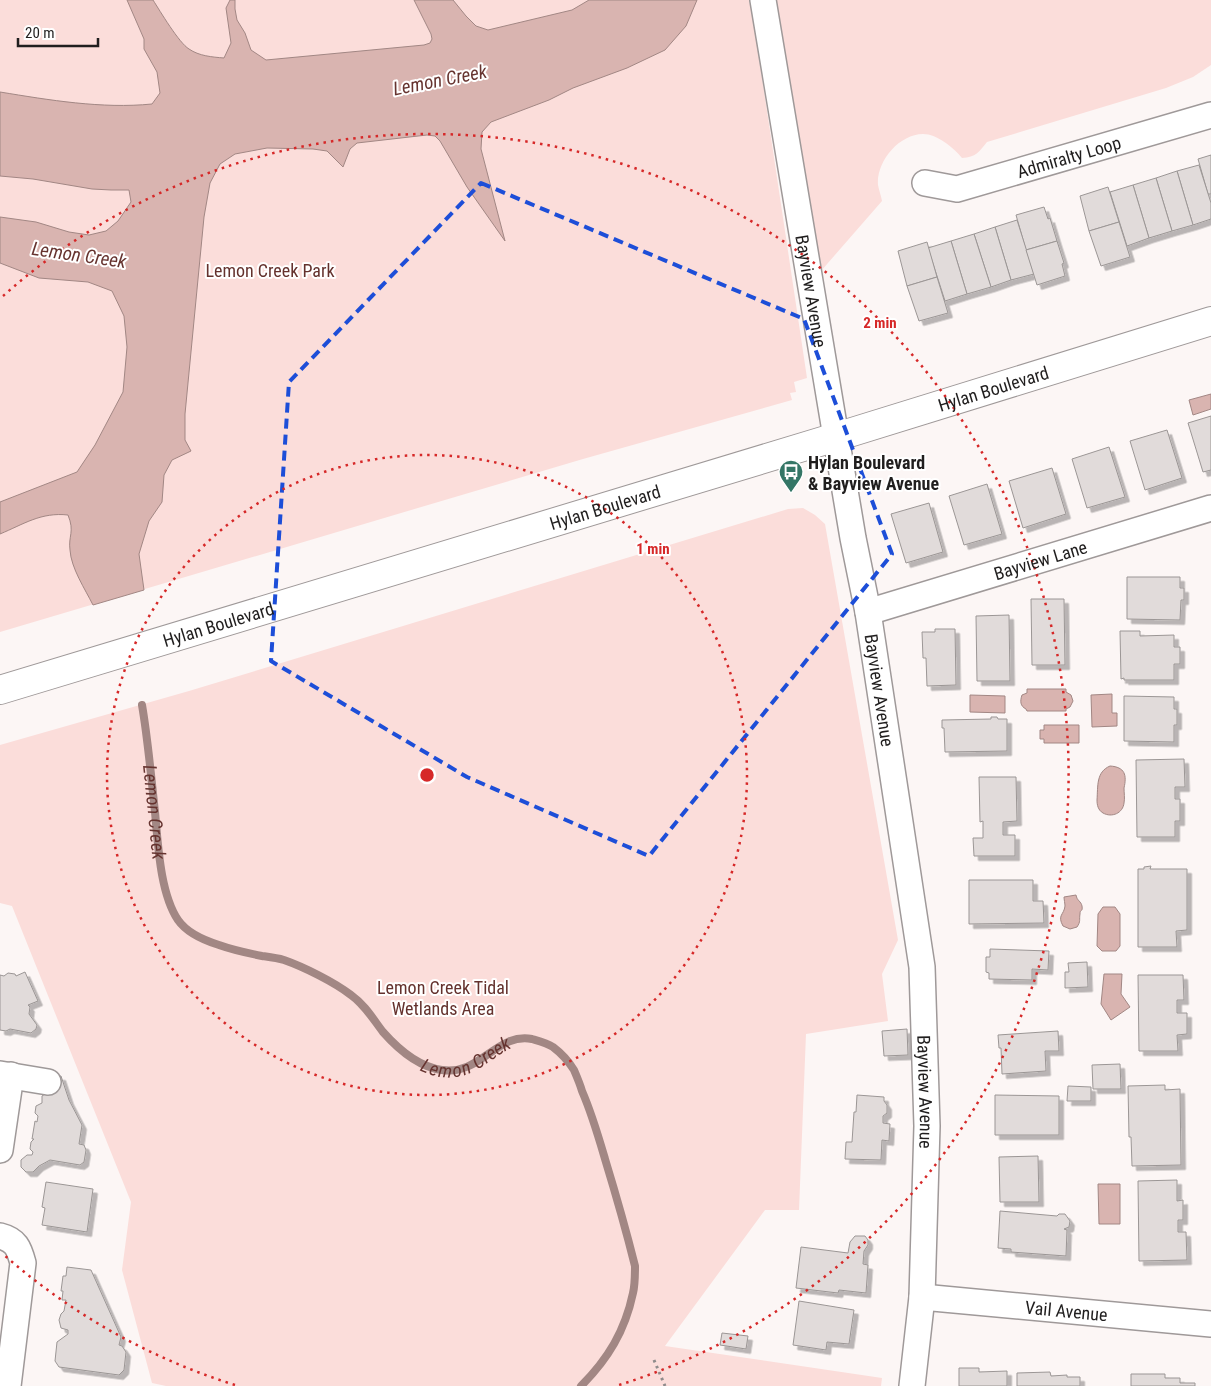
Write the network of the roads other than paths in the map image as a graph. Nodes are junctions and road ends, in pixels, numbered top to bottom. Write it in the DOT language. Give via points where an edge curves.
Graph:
graph roads {
  1 [pos="763,0"];
  2 [pos="1211,116"];
  3 [pos="925,183"];
  4 [pos="1211,321"];
  5 [pos="836,437"];
  6 [pos="1211,508"];
  7 [pos="868,612"];
  8 [pos="11,687"];
  9 [pos="5,1074"];
  10 [pos="48,1082"];
  11 [pos="0,1150"];
  12 [pos="10,1242"];
  13 [pos="922,1297"];
  14 [pos="1211,1324"];
  15 [pos="8,1386"];
  16 [pos="912,1386"];
  1 -- 5 [label="street, Bayview Avenue"];
  2 -- 3 [label="street, Admiralty Loop" via="957,188"];
  4 -- 5 [label="main road, Hylan Boulevard"];
  5 -- 7 [label="street, Bayview Avenue"];
  5 -- 8 [label="main road, Hylan Boulevard"];
  6 -- 7 [label="street, Bayview Lane"];
  7 -- 13 [label="street, Bayview Avenue" via="922,967 927,1126"];
  9 -- 10 [label="street"];
  9 -- 11 [label="street"];
  12 -- 15 [label="street" via="23,1262"];
  13 -- 14 [label="street, Vail Avenue"];
  13 -- 16 [label="street, Bayview Avenue"];
}
